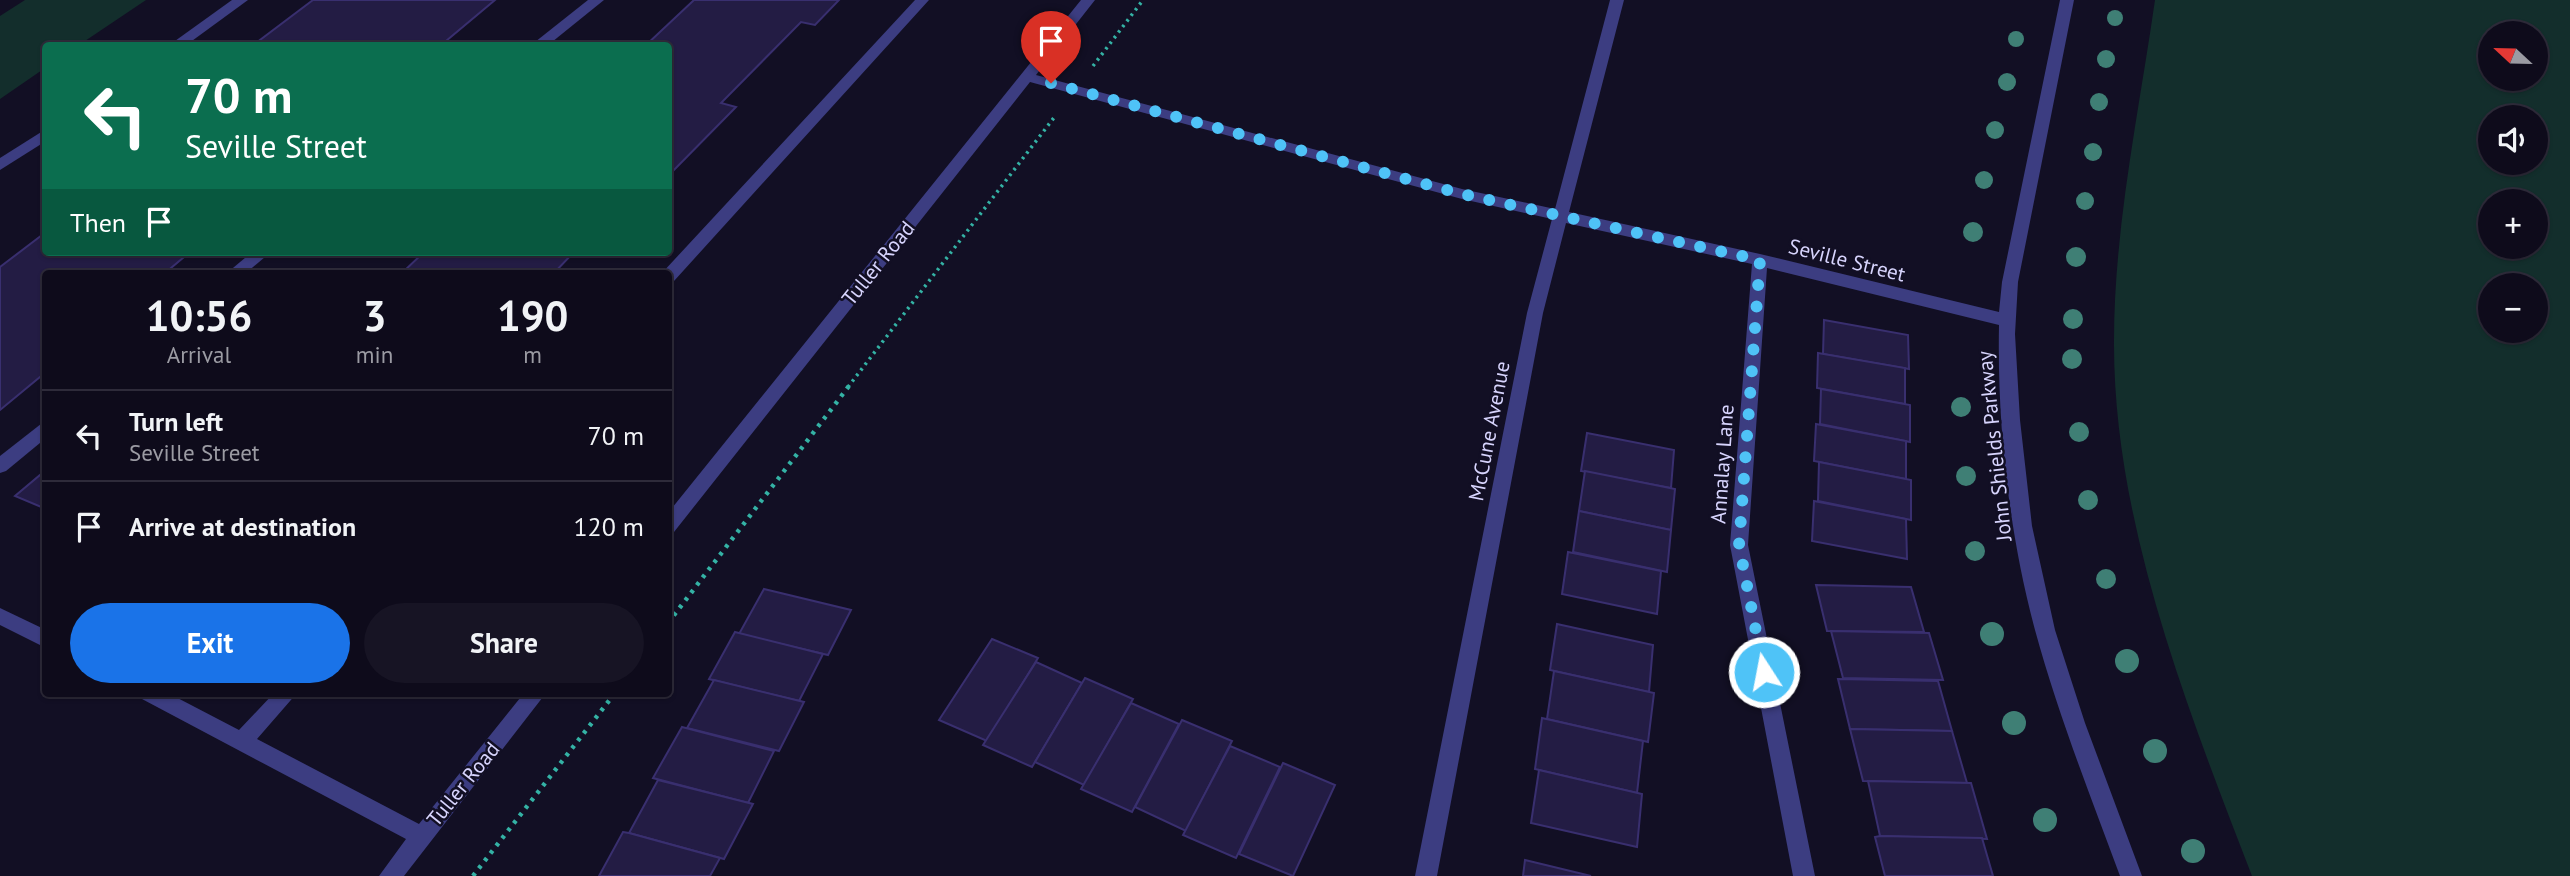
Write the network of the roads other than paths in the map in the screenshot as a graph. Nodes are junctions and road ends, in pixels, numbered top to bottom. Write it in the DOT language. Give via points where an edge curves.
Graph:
graph roads {
  1 [pos="241,0"];
  2 [pos="597,0"];
  3 [pos="922,0"];
  4 [pos="1088,0"];
  5 [pos="1617,0"];
  6 [pos="2067,0"];
  7 [pos="181,42"];
  8 [pos="542,42"];
  9 [pos="1027,77"];
  10 [pos="42,137"];
  11 [pos="0,165"];
  12 [pos="1561,215"];
  13 [pos="258,256"];
  14 [pos="1760,260"];
  15 [pos="239,270"];
  16 [pos="672,273"];
  17 [pos="2005,320"];
  18 [pos="42,430"];
  19 [pos="0,466"];
  20 [pos="672,522"];
  21 [pos="0,616"];
  22 [pos="42,638"];
  23 [pos="157,697"];
  24 [pos="283,697"];
  25 [pos="533,697"];
  26 [pos="243,740"];
  27 [pos="421,836"];
  28 [pos="390,876"];
  29 [pos="1426,876"];
  30 [pos="1804,876"];
  31 [pos="2131,876"];
  1 -- 7 [label="street"];
  2 -- 8 [label="street"];
  3 -- 16 [label="street"];
  4 -- 9 [label="street, Tuller Road"];
  5 -- 12 [label="street, McCune Avenue"];
  6 -- 17 [label="street, John Shields Parkway"];
  9 -- 12 [label="street, Seville Street" via="1462,194"];
  9 -- 20 [label="street, Tuller Road"];
  10 -- 11 [label="street"];
  12 -- 14 [label="street, Seville Street"];
  12 -- 29 [label="street, McCune Avenue" via="1535,313"];
  13 -- 15 [label="street"];
  14 -- 17 [label="street, Seville Street"];
  14 -- 30 [label="street, Annalay Lane" via="1739,545"];
  17 -- 31 [label="street, John Shields Parkway" via="2018,495 2045,628"];
  18 -- 19 [label="street"];
  21 -- 22 [label="street"];
  23 -- 26 [label="street"];
  24 -- 26 [label="street"];
  25 -- 27 [label="street, Tuller Road"];
  26 -- 27 [label="street"];
  27 -- 28 [label="street, Tuller Road"];
}
